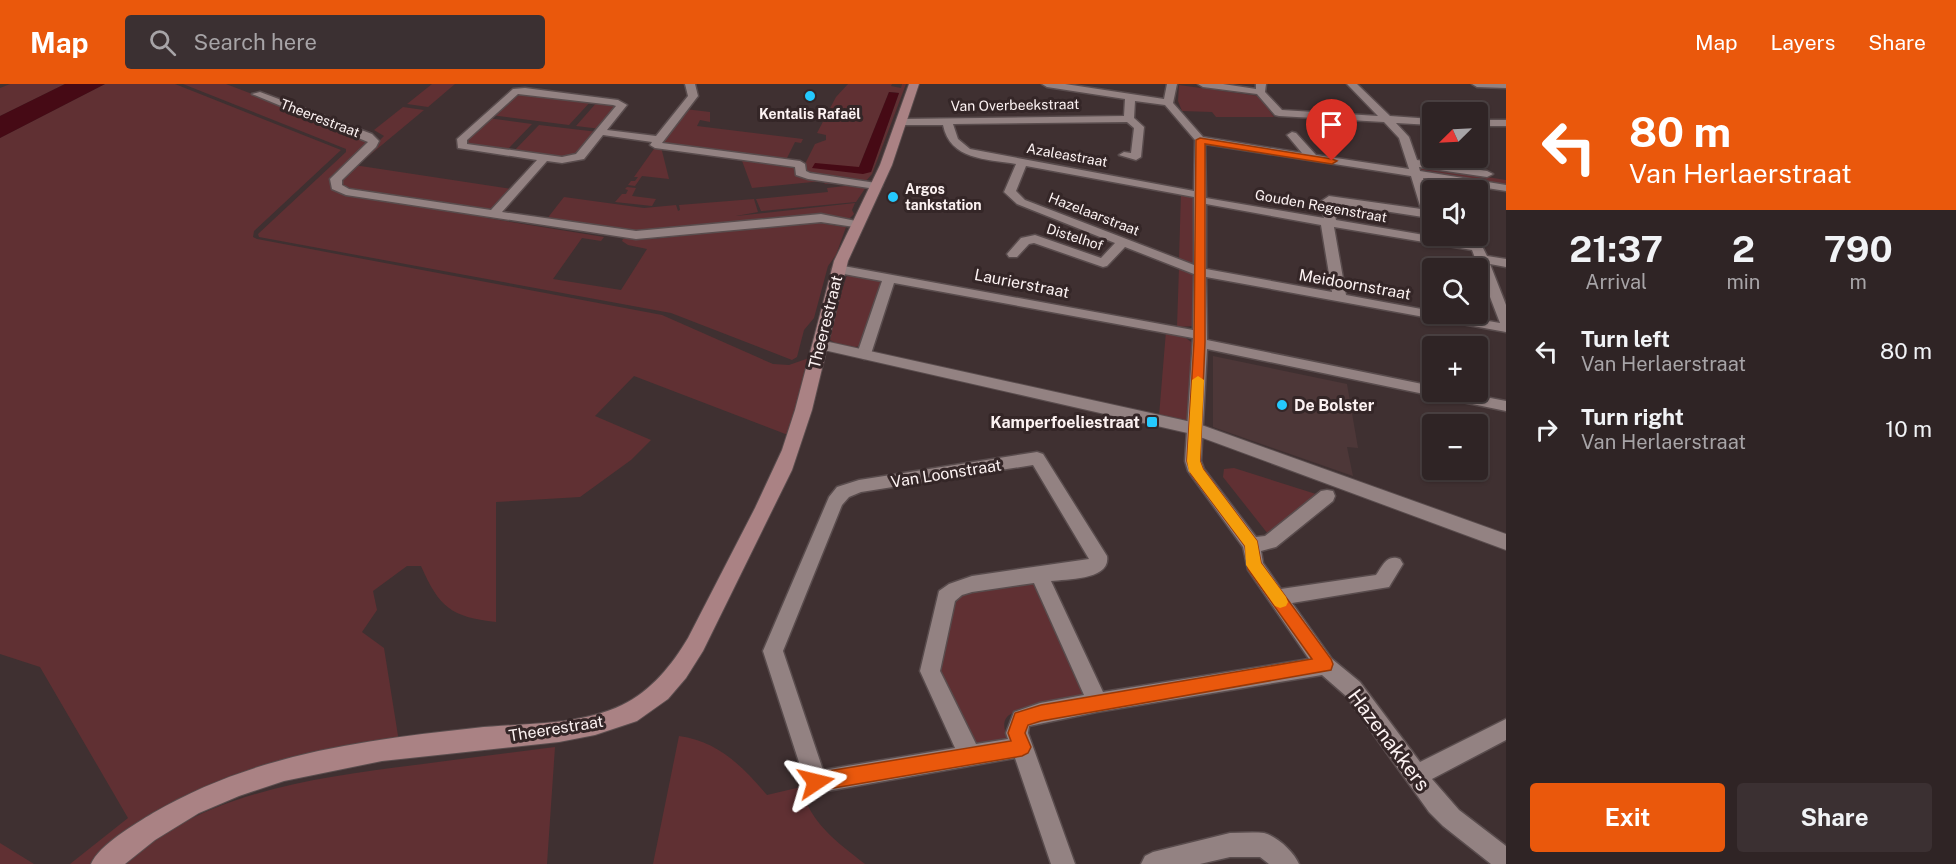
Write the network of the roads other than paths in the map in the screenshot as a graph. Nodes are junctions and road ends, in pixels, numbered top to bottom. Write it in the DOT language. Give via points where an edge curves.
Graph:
graph roads {
  1 [pos="690,84"];
  2 [pos="914,84"];
  3 [pos="1047,84"];
  4 [pos="1172,84"];
  5 [pos="1203,84"];
  6 [pos="1352,84"];
  7 [pos="1477,84"];
  8 [pos="1506,85"];
  9 [pos="1095,88"];
  10 [pos="1261,88"];
  11 [pos="257,94"];
  12 [pos="1130,97"];
  13 [pos="1168,103"];
  14 [pos="1129,119"];
  15 [pos="947,121"];
  16 [pos="1388,121"];
  17 [pos="902,122"];
  18 [pos="1422,122"];
  19 [pos="1488,123"];
  20 [pos="1506,123"];
  21 [pos="601,132"];
  22 [pos="1292,135"];
  23 [pos="1200,140"];
  24 [pos="657,142"];
  25 [pos="1124,155"];
  26 [pos="544,158"];
  27 [pos="1313,158"];
  28 [pos="1022,162"];
  29 [pos="1411,162"];
  30 [pos="1415,174"];
  31 [pos="1506,177"];
  32 [pos="876,186"];
  33 [pos="1506,188"];
  34 [pos="1422,195"];
  35 [pos="1200,198"];
  36 [pos="494,214"];
  37 [pos="1422,218"];
  38 [pos="1329,223"];
  39 [pos="857,225"];
  40 [pos="1422,236"];
  41 [pos="1124,241"];
  42 [pos="1473,246"];
  43 [pos="1013,254"];
  44 [pos="1482,258"];
  45 [pos="1488,260"];
  46 [pos="1506,263"];
  47 [pos="838,269"];
  48 [pos="1200,272"];
  49 [pos="1488,276"];
  50 [pos="890,277"];
  51 [pos="1340,298"];
  52 [pos="1505,326"];
  53 [pos="1199,338"];
  54 [pos="820,345"];
  55 [pos="864,354"];
  56 [pos="1422,388"];
  57 [pos="1487,402"];
  58 [pos="1506,406"];
  59 [pos="1196,429"];
  60 [pos="1327,496"];
  61 [pos="1506,542"];
  62 [pos="1252,545"];
  63 [pos="1394,564"];
  64 [pos="1039,575"];
  65 [pos="1276,597"];
  66 [pos="1325,664"];
  67 [pos="1097,702"];
  68 [pos="1506,729"];
  69 [pos="1022,747"];
  70 [pos="969,754"];
  71 [pos="1415,776"];
  72 [pos="1506,861"];
  73 [pos="104,864"];
  74 [pos="1063,864"];
  75 [pos="1153,864"];
  76 [pos="1287,864"];
  1 -- 24 [label="street" via="693,96"];
  2 -- 17 [label="main road, Theerestraat"];
  3 -- 9 [label="street"];
  4 -- 13 [label="street"];
  5 -- 10 [label="street"];
  6 -- 16 [label="street"];
  7 -- 8 [label="street"];
  9 -- 12 [label="street"];
  10 -- 16 [label="street" via="1276,110 1287,114"];
  11 -- 36 [label="street, Theerestraat" via="374,141 336,179 338,189"];
  12 -- 13 [label="street"];
  12 -- 14 [label="street"];
  13 -- 23 [label="street"];
  14 -- 15 [label="street, Van Overbeekstraat"];
  14 -- 25 [label="street" via="1139,127 1137,152 1136,157"];
  15 -- 17 [label="street, Van Overbeekstraat"];
  15 -- 28 [label="street, Azaleastraat" via="958,148"];
  16 -- 18 [label="street"];
  16 -- 29 [label="street" via="1404,137"];
  17 -- 32 [label="main road, Theerestraat"];
  19 -- 20 [label="street"];
  21 -- 24 [label="street"];
  21 -- 26 [label="street" via="580,157"];
  21 -- 26 [label="street" via="621,104 522,91 510,95 460,143 467,148"];
  22 -- 27 [label="street"];
  23 -- 27 [label="street"];
  23 -- 35 [label="street, Hazenakkers"];
  24 -- 32 [label="street" via="800,164 800,173 808,176"];
  26 -- 36 [label="street"];
  27 -- 30 [label="street"];
  28 -- 35 [label="street, Azaleastraat"];
  28 -- 41 [label="street, Hazelaarstraat" via="1010,192 1021,202"];
  29 -- 30 [label="street"];
  29 -- 31 [label="street"];
  30 -- 33 [label="street"];
  30 -- 34 [label="street"];
  32 -- 39 [label="main road, Theerestraat"];
  35 -- 38 [label="street, Gouden Regenstraat"];
  35 -- 48 [label="street, Hazenakkers"];
  36 -- 39 [label="street, Theerestraat" via="636,235 821,218"];
  37 -- 38 [label="street" via="1336,199 1326,202"];
  38 -- 40 [label="street, Gouden Regenstraat"];
  38 -- 51 [label="street"];
  39 -- 47 [label="main road, Theerestraat"];
  41 -- 43 [label="street, Distelhof" via="1103,263 1035,239 1025,241"];
  41 -- 48 [label="street, Hazelaarstraat"];
  42 -- 44 [label="street, Gouden Regenstraat"];
  45 -- 46 [label="street"];
  47 -- 50 [label="street, Laurierstraat"];
  47 -- 54 [label="main road, Theerestraat"];
  48 -- 51 [label="street, Meidoornstraat"];
  48 -- 53 [label="street, Hazenakkers"];
  49 -- 52 [label="street"];
  50 -- 53 [label="street, Laurierstraat"];
  50 -- 55 [label="street"];
  51 -- 52 [label="street, Meidoornstraat"];
  53 -- 56 [label="street, Laurierstraat"];
  53 -- 59 [label="street, Hazenakkers"];
  54 -- 55 [label="street"];
  54 -- 73 [label="main road, Theerestraat" via="797,432 772,491 687,660 649,702 605,722 576,728 334,757 251,778 162,819"];
  55 -- 59 [label="street"];
  57 -- 58 [label="street, Laurierstraat"];
  59 -- 61 [label="street"];
  59 -- 62 [label="street, Hazenakkers" via="1196,471"];
  60 -- 62 [label="street" via="1270,542"];
  62 -- 65 [label="street, Hazenakkers" via="1254,565"];
  63 -- 65 [label="street" via="1382,582"];
  64 -- 67 [label="street"];
  64 -- 70 [label="street" via="972,584 946,597 930,671"];
  64 -- 70 [label="street, Van Loonstraat" via="1090,568 1099,563 1037,458 859,486 843,492 835,502 773,651 816,782"];
  65 -- 66 [label="street, Hazenakkers"];
  66 -- 67 [label="street"];
  66 -- 71 [label="street, Hazenakkers" via="1353,689"];
  67 -- 69 [label="street" via="1021,719 1017,733"];
  68 -- 71 [label="street"];
  69 -- 70 [label="street"];
  69 -- 74 [label="street"];
  71 -- 72 [label="street, Hazenakkers" via="1451,818"];
  75 -- 76 [label="street" via="1241,844 1264,845"];
}
